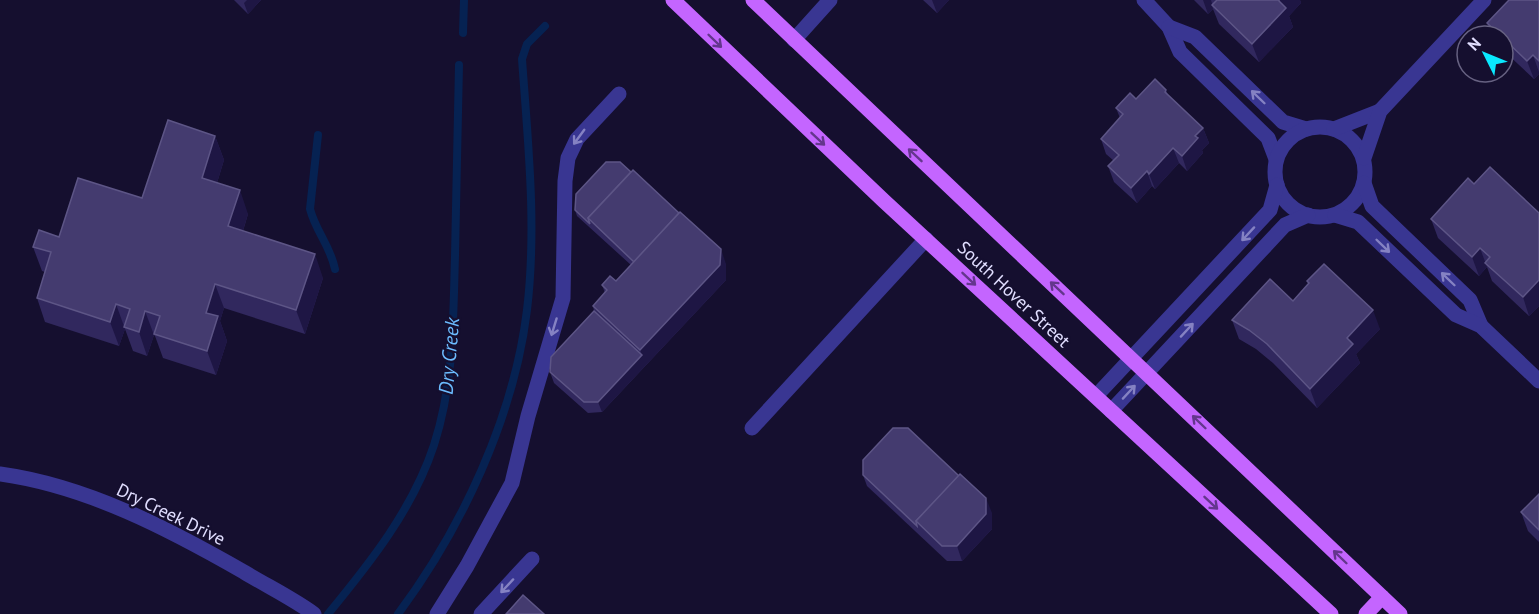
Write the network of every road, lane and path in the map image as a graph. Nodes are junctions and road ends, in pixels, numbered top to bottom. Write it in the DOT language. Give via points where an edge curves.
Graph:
graph roads {
  1 [pos="673,0"];
  2 [pos="753,0"];
  3 [pos="830,0"];
  4 [pos="1144,0"];
  5 [pos="1484,0"];
  6 [pos="1169,27"];
  7 [pos="794,40"];
  8 [pos="619,94"];
  9 [pos="1380,111"];
  10 [pos="1306,129"];
  11 [pos="1334,129"];
  12 [pos="1364,158"];
  13 [pos="1276,159"];
  14 [pos="1364,183"];
  15 [pos="1277,185"];
  16 [pos="1308,215"];
  17 [pos="1335,215"];
  18 [pos="926,239"];
  19 [pos="1481,326"];
  20 [pos="1131,358"];
  21 [pos="1146,372"];
  22 [pos="1539,381"];
  23 [pos="1096,396"];
  24 [pos="1111,411"];
  25 [pos="752,428"];
  26 [pos="0,474"];
  27 [pos="532,559"];
  28 [pos="1382,597"];
  29 [pos="310,611"];
  30 [pos="437,614"];
  31 [pos="481,614"];
  32 [pos="1331,614"];
  33 [pos="1366,614"];
  34 [pos="1400,614"];
  1 -- 18 [label="main road, South Hover Street, one-way"];
  2 -- 7 [label="main road, South Hover Street"];
  3 -- 7 [label="street"];
  4 -- 6 [label="street"];
  5 -- 9 [label="street"];
  10 -- 6 [label="street, one-way" via="1283,122 1195,37"];
  6 -- 13 [label="street" via="1180,52 1268,138"];
  20 -- 7 [label="main road, South Hover Street, one-way"];
  8 -- 30 [label="street, one-way" via="577,139 568,158 563,298 515,473 494,520"];
  9 -- 11 [label="street"];
  9 -- 12 [label="street"];
  10 -- 11 [label="street"];
  10 -- 13 [label="street" via="1293,135"];
  11 -- 12 [label="street" via="1347,135"];
  12 -- 14 [label="street"];
  13 -- 15 [label="street"];
  14 -- 17 [label="street" via="1355,202"];
  19 -- 14 [label="street, one-way" via="1470,300 1372,206"];
  15 -- 16 [label="street" via="1286,202"];
  15 -- 20 [label="street, one-way" via="1270,210"];
  16 -- 17 [label="street"];
  21 -- 16 [label="street, one-way" via="1286,225"];
  17 -- 19 [label="street, one-way" via="1358,222 1456,315"];
  18 -- 23 [label="main road, South Hover Street, one-way"];
  18 -- 25 [label="street"];
  19 -- 22 [label="street"];
  20 -- 21 [label="main road, South Hover Street"];
  20 -- 23 [label="street"];
  24 -- 21 [label="street, one-way"];
  28 -- 21 [label="main road, South Hover Street, one-way"];
  23 -- 24 [label="main road, South Hover Street"];
  24 -- 32 [label="main road, South Hover Street, one-way"];
  26 -- 29 [label="street, Dry Creek Drive" via="45,483 172,532"];
  27 -- 31 [label="street, one-way"];
  28 -- 33 [label="main road"];
  28 -- 34 [label="main road, South Hover Street"];
}
